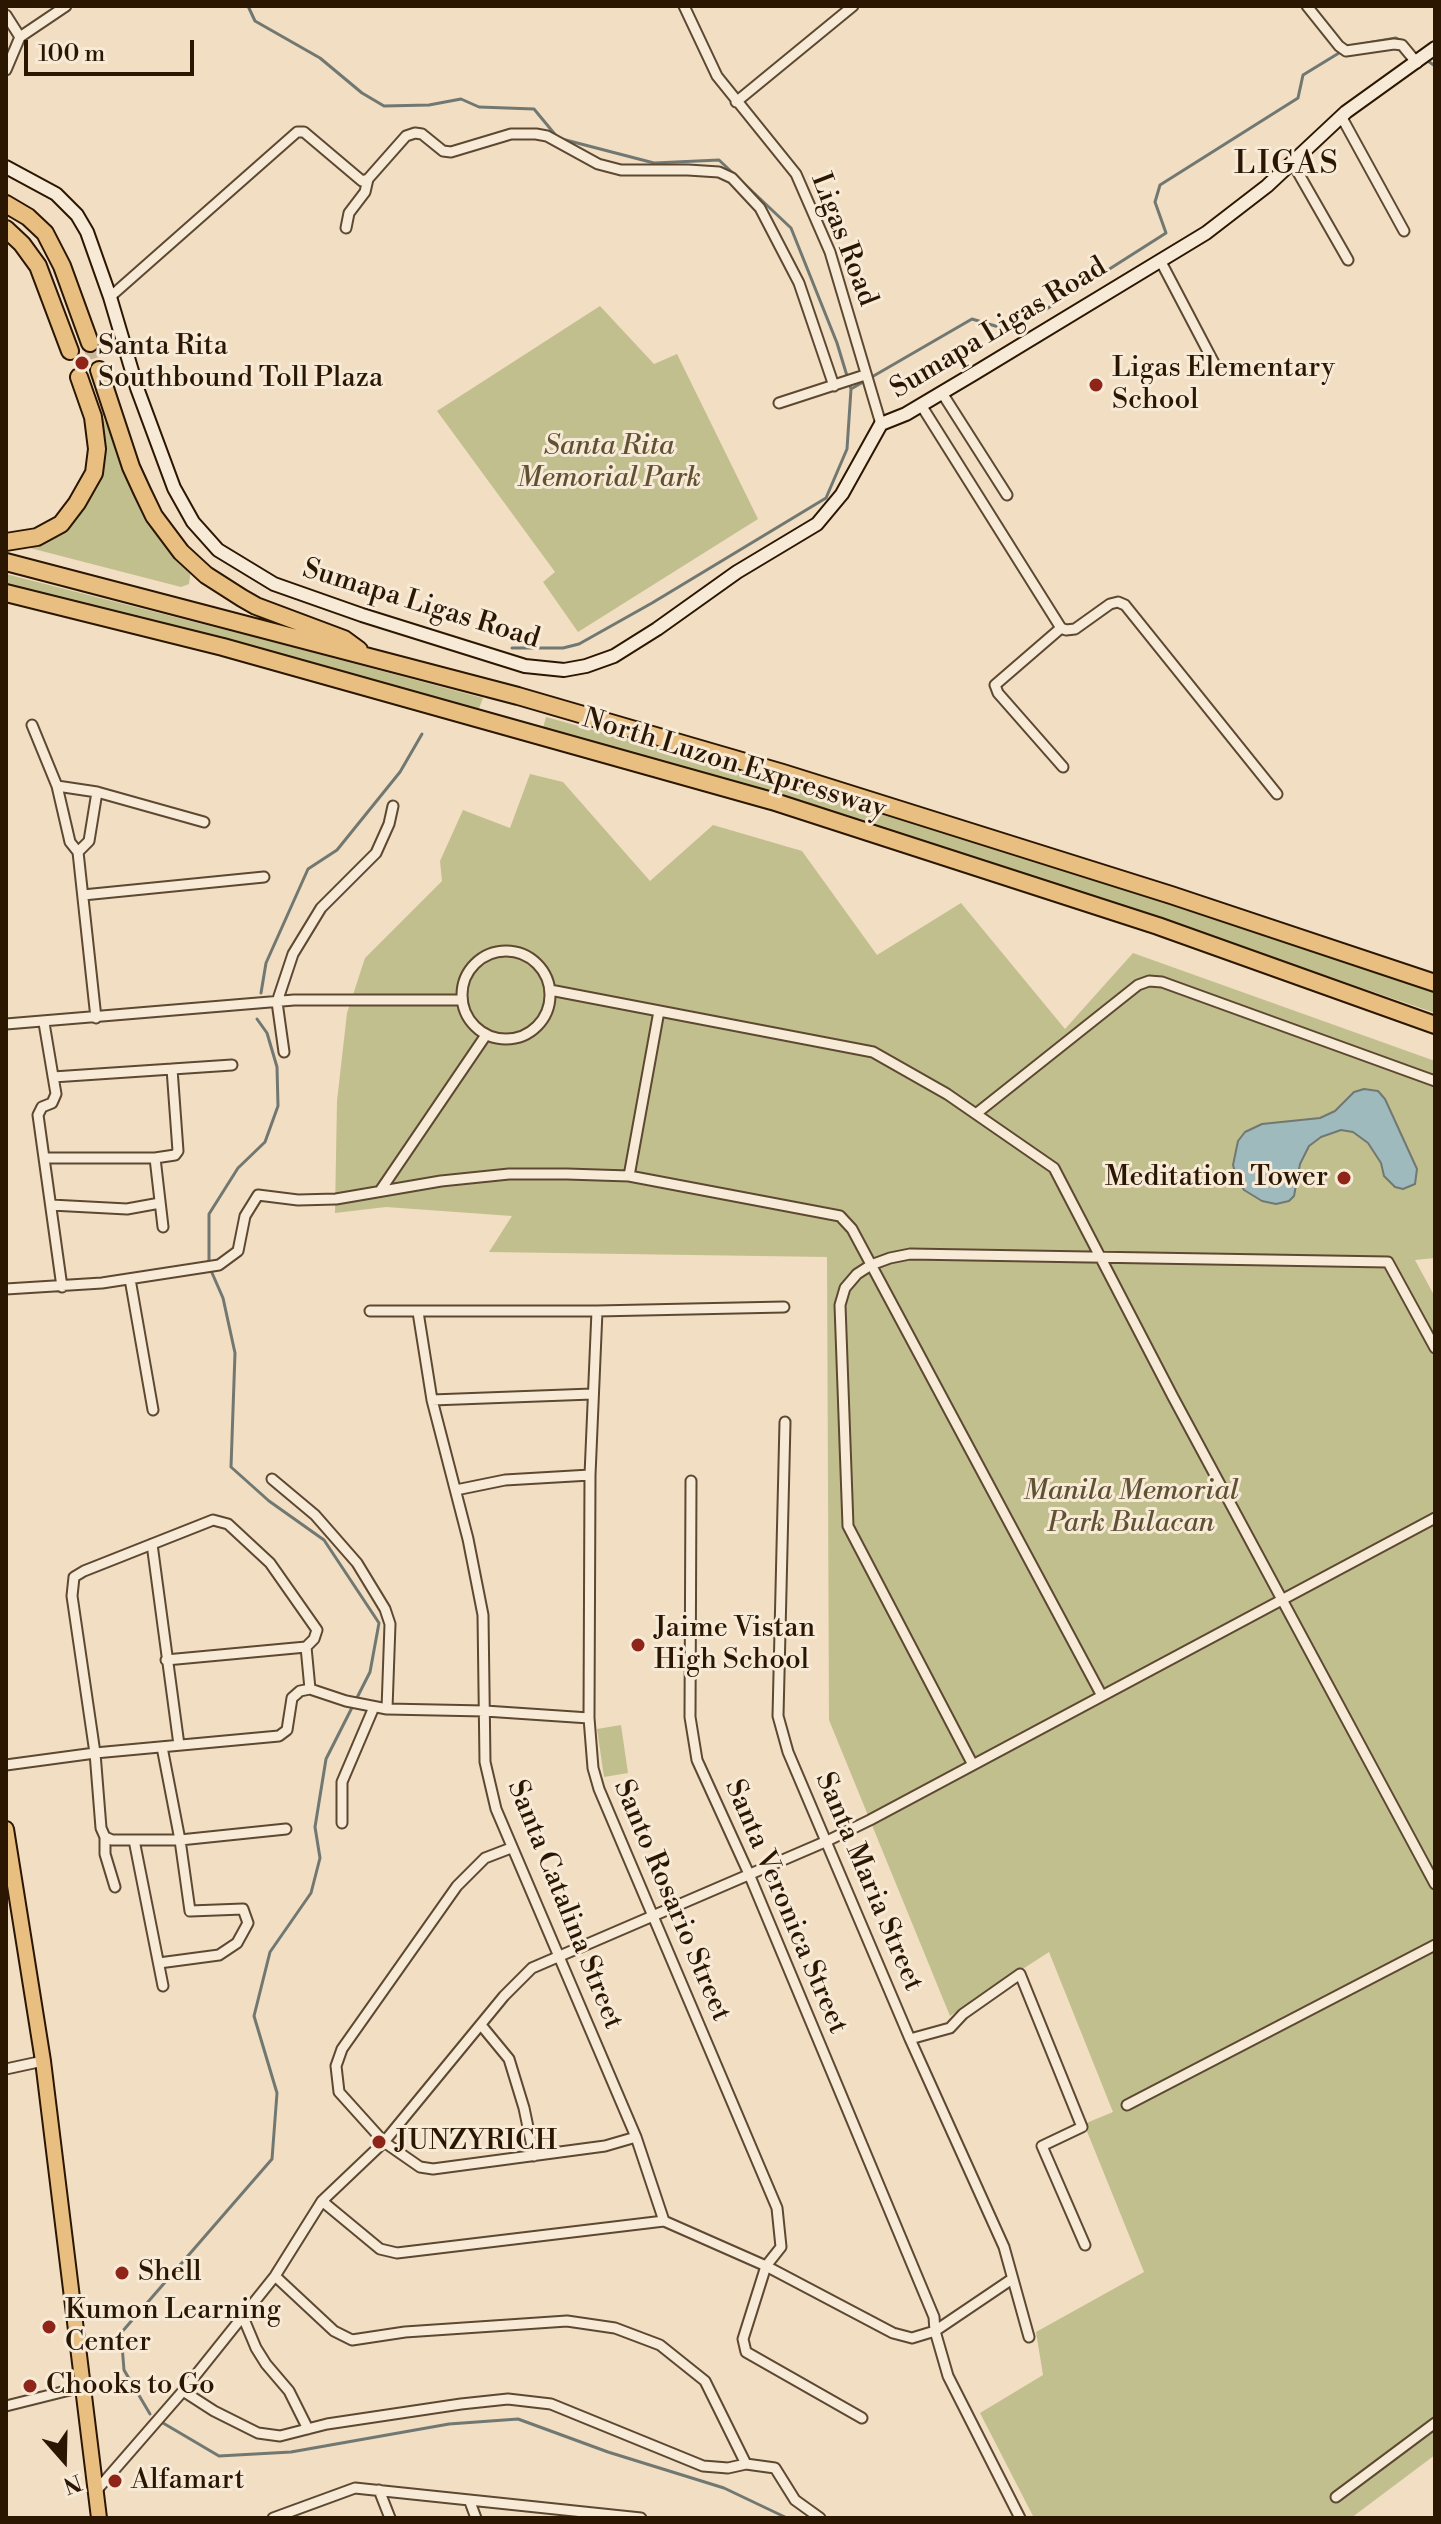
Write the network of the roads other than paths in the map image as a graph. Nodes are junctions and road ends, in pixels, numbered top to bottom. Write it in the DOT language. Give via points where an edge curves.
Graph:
graph roads {
  1 [pos="66,6"];
  2 [pos="684,6"];
  3 [pos="853,6"];
  4 [pos="1307,6"];
  5 [pos="6,15"];
  6 [pos="20,37"];
  7 [pos="1435,48"];
  8 [pos="1417,63"];
  9 [pos="6,70"];
  10 [pos="736,102"];
  11 [pos="1341,116"];
  12 [pos="1292,162"];
  13 [pos="6,167"];
  14 [pos="368,179"];
  15 [pos="6,204"];
  16 [pos="346,228"];
  17 [pos="6,229"];
  18 [pos="1404,231"];
  19 [pos="1160,260"];
  20 [pos="1348,260"];
  21 [pos="110,297"];
  22 [pos="90,343"];
  23 [pos="70,351"];
  24 [pos="1214,363"];
  25 [pos="99,370"];
  26 [pos="861,376"];
  27 [pos="79,377"];
  28 [pos="838,385"];
  29 [pos="942,393"];
  30 [pos="779,403"];
  31 [pos="921,405"];
  32 [pos="881,424"];
  33 [pos="1007,495"];
  34 [pos="6,542"];
  35 [pos="6,562"];
  36 [pos="6,593"];
  37 [pos="1061,628"];
  38 [pos="367,656"];
  39 [pos="32,725"];
  40 [pos="1063,767"];
  41 [pos="57,786"];
  42 [pos="97,792"];
  43 [pos="1277,794"];
  44 [pos="393,806"];
  45 [pos="204,822"];
  46 [pos="78,852"];
  47 [pos="264,877"];
  48 [pos="83,895"];
  49 [pos="1435,983"];
  50 [pos="550,990"];
  51 [pos="461,1000"];
  52 [pos="277,1002"];
  53 [pos="659,1011"];
  54 [pos="96,1018"];
  55 [pos="44,1023"];
  56 [pos="6,1024"];
  57 [pos="1435,1025"];
  58 [pos="486,1035"];
  59 [pos="284,1052"];
  60 [pos="232,1065"];
  61 [pos="172,1069"];
  62 [pos="53,1077"];
  63 [pos="1435,1081"];
  64 [pos="977,1113"];
  65 [pos="44,1158"];
  66 [pos="155,1158"];
  67 [pos="629,1176"];
  68 [pos="380,1191"];
  69 [pos="160,1203"];
  70 [pos="51,1205"];
  71 [pos="163,1227"];
  72 [pos="1099,1257"];
  73 [pos="871,1265"];
  74 [pos="130,1279"];
  75 [pos="62,1287"];
  76 [pos="6,1289"];
  77 [pos="784,1307"];
  78 [pos="370,1311"];
  79 [pos="597,1311"];
  80 [pos="418,1312"];
  81 [pos="1435,1348"];
  82 [pos="592,1394"];
  83 [pos="432,1400"];
  84 [pos="153,1410"];
  85 [pos="785,1422"];
  86 [pos="590,1475"];
  87 [pos="272,1479"];
  88 [pos="691,1481"];
  89 [pos="456,1490"];
  90 [pos="1435,1518"];
  91 [pos="152,1544"];
  92 [pos="1282,1600"];
  93 [pos="306,1647"];
  94 [pos="166,1660"];
  95 [pos="310,1689"];
  96 [pos="1102,1696"];
  97 [pos="371,1707"];
  98 [pos="387,1709"];
  99 [pos="485,1711"];
  100 [pos="589,1718"];
  101 [pos="179,1745"];
  102 [pos="162,1747"];
  103 [pos="95,1753"];
  104 [pos="6,1765"];
  105 [pos="973,1765"];
  106 [pos="342,1823"];
  107 [pos="6,1829"];
  108 [pos="286,1829"];
  109 [pos="105,1837"];
  110 [pos="134,1840"];
  111 [pos="180,1840"];
  112 [pos="827,1841"];
  113 [pos="511,1848"];
  114 [pos="749,1874"];
  115 [pos="1435,1884"];
  116 [pos="115,1887"];
  117 [pos="653,1915"];
  118 [pos="1435,1945"];
  119 [pos="558,1955"];
  120 [pos="159,1963"];
  121 [pos="163,1986"];
  122 [pos="481,2025"];
  123 [pos="910,2039"];
  124 [pos="43,2061"];
  125 [pos="6,2069"];
  126 [pos="1127,2105"];
  127 [pos="636,2137"];
  128 [pos="384,2142"];
  129 [pos="534,2156"];
  130 [pos="322,2201"];
  131 [pos="664,2221"];
  132 [pos="1085,2245"];
  133 [pos="766,2266"];
  134 [pos="275,2276"];
  135 [pos="1012,2279"];
  136 [pos="243,2317"];
  137 [pos="935,2331"];
  138 [pos="1029,2337"];
  139 [pos="82,2387"];
  140 [pos="183,2391"];
  141 [pos="6,2406"];
  142 [pos="862,2418"];
  143 [pos="1435,2423"];
  144 [pos="308,2429"];
  145 [pos="746,2464"];
  146 [pos="379,2490"];
  147 [pos="95,2492"];
  148 [pos="1336,2497"];
  149 [pos="470,2502"];
  150 [pos="303,2507"];
  151 [pos="564,2514"];
  152 [pos="99,2518"];
  153 [pos="273,2518"];
  154 [pos="306,2518"];
  155 [pos="390,2518"];
  156 [pos="476,2518"];
  157 [pos="641,2518"];
  158 [pos="820,2518"];
  159 [pos="1020,2518"];
  1 -- 6 [label="street"];
  2 -- 10 [label="street, Ligas Road" via="717,76"];
  3 -- 10 [label="street"];
  4 -- 8 [label="street" via="1346,51 1402,45"];
  5 -- 6 [label="street"];
  6 -- 9 [label="street"];
  7 -- 8 [label="main road, Sumapa Ligas Road"];
  8 -- 11 [label="main road, Sumapa Ligas Road"];
  10 -- 26 [label="street, Ligas Road" via="796,174 830,252"];
  11 -- 12 [label="main road, Sumapa Ligas Road"];
  11 -- 18 [label="street"];
  12 -- 19 [label="main road, Sumapa Ligas Road" via="1206,233"];
  12 -- 20 [label="street"];
  13 -- 21 [label="main road, Sumapa Ligas Road" via="56,194 77,215"];
  14 -- 16 [label="street"];
  14 -- 21 [label="street" via="362,181 304,132 297,132"];
  14 -- 28 [label="street" via="406,136 415,133 451,152 511,134 536,134 621,170 719,172 732,178 760,208 799,283"];
  15 -- 22 [label="highway" via="45,233"];
  17 -- 23 [label="highway" via="38,266"];
  19 -- 24 [label="street"];
  19 -- 29 [label="main road, Sumapa Ligas Road"];
  21 -- 32 [label="main road, Sumapa Ligas Road" via="174,488 193,522 218,550 274,584 525,666 564,670 614,656 817,524 842,494"];
  25 -- 38 [label="highway" via="131,467 154,516 181,552 206,575 256,606 344,639"];
  26 -- 28 [label="street"];
  26 -- 32 [label="street, Ligas Road"];
  27 -- 34 [label="highway" via="93,417 94,473 61,524 37,537"];
  28 -- 30 [label="street"];
  29 -- 31 [label="main road, Sumapa Ligas Road"];
  29 -- 33 [label="street"];
  31 -- 32 [label="main road, Sumapa Ligas Road"];
  31 -- 37 [label="street"];
  35 -- 38 [label="highway, North Luzon Expressway"];
  36 -- 57 [label="highway, North Luzon Expressway" via="223,647 772,801 1158,926"];
  37 -- 40 [label="street" via="995,685"];
  37 -- 43 [label="street" via="1075,629 1110,604 1125,605"];
  38 -- 49 [label="highway, North Luzon Expressway" via="783,773"];
  39 -- 41 [label="street"];
  41 -- 42 [label="street"];
  41 -- 46 [label="street" via="70,842"];
  42 -- 45 [label="street"];
  42 -- 46 [label="street" via="89,841"];
  44 -- 52 [label="street" via="376,853 321,908 293,954"];
  46 -- 48 [label="street"];
  47 -- 48 [label="street"];
  48 -- 54 [label="street"];
  50 -- 51 [label="street" via="534,960 506,950 491,953 467,971"];
  50 -- 53 [label="street"];
  50 -- 58 [label="street" via="545,1017 525,1035"];
  51 -- 52 [label="street"];
  51 -- 58 [label="street" via="473,1027"];
  52 -- 54 [label="street"];
  52 -- 59 [label="street"];
  53 -- 64 [label="street" via="873,1052"];
  53 -- 67 [label="street"];
  54 -- 55 [label="street"];
  55 -- 56 [label="street"];
  55 -- 62 [label="street"];
  58 -- 68 [label="street"];
  60 -- 61 [label="street"];
  61 -- 62 [label="street"];
  61 -- 66 [label="street" via="178,1151"];
  62 -- 65 [label="street" via="55,1099 38,1115"];
  63 -- 64 [label="street" via="1149,981"];
  64 -- 72 [label="street" via="1054,1168"];
  65 -- 66 [label="street"];
  65 -- 70 [label="street"];
  66 -- 69 [label="street"];
  67 -- 68 [label="street" via="509,1174"];
  67 -- 73 [label="street" via="840,1216"];
  68 -- 74 [label="street" via="336,1199 258,1195 245,1216 238,1251 219,1265"];
  69 -- 70 [label="street" via="127,1209"];
  69 -- 71 [label="street"];
  70 -- 75 [label="street"];
  72 -- 73 [label="street" via="910,1254"];
  72 -- 81 [label="street" via="1388,1262"];
  72 -- 92 [label="street"];
  73 -- 96 [label="street"];
  73 -- 105 [label="street" via="845,1288 840,1305 848,1526"];
  74 -- 75 [label="street"];
  74 -- 84 [label="street"];
  75 -- 76 [label="street"];
  77 -- 79 [label="street"];
  78 -- 80 [label="street"];
  79 -- 80 [label="street"];
  79 -- 82 [label="street, Santo Rosario Street"];
  80 -- 83 [label="street, Santa Catalina Street"];
  82 -- 83 [label="street"];
  82 -- 86 [label="street, Santo Rosario Street"];
  83 -- 89 [label="street, Santa Catalina Street"];
  85 -- 112 [label="street, Santa Maria Street" via="778,1716"];
  86 -- 89 [label="street" via="505,1480"];
  86 -- 100 [label="street, Santo Rosario Street"];
  87 -- 98 [label="street" via="315,1515 357,1563 385,1609 390,1624"];
  88 -- 114 [label="street, Santa Veronica Street" via="692,1736 697,1760"];
  89 -- 99 [label="street, Santa Catalina Street" via="483,1615"];
  90 -- 92 [label="street"];
  91 -- 93 [label="street" via="213,1520 228,1524 270,1563 317,1630"];
  91 -- 94 [label="street"];
  91 -- 103 [label="street" via="74,1577 72,1596"];
  92 -- 96 [label="street"];
  92 -- 115 [label="street"];
  93 -- 94 [label="street"];
  93 -- 95 [label="street"];
  94 -- 101 [label="street"];
  95 -- 97 [label="street"];
  95 -- 101 [label="street" via="292,1698 287,1730 279,1736"];
  96 -- 105 [label="street"];
  97 -- 98 [label="street"];
  97 -- 106 [label="street" via="342,1782"];
  98 -- 99 [label="street"];
  99 -- 100 [label="street"];
  99 -- 113 [label="street, Santa Catalina Street" via="485,1762"];
  100 -- 117 [label="street, Santo Rosario Street" via="599,1789"];
  101 -- 102 [label="street"];
  102 -- 103 [label="street"];
  102 -- 111 [label="street"];
  103 -- 104 [label="street"];
  103 -- 109 [label="street"];
  105 -- 112 [label="street"];
  107 -- 124 [label="highway"];
  108 -- 111 [label="street"];
  109 -- 110 [label="street"];
  109 -- 116 [label="street"];
  110 -- 111 [label="street"];
  110 -- 120 [label="street"];
  111 -- 120 [label="street" via="190,1911 243,1909 248,1923 237,1943 219,1955"];
  112 -- 114 [label="street"];
  112 -- 123 [label="street, Santa Maria Street"];
  113 -- 119 [label="street, Santa Catalina Street"];
  113 -- 128 [label="street" via="485,1858 457,1886 342,2049 336,2066 339,2092"];
  114 -- 117 [label="street"];
  114 -- 137 [label="street, Santa Veronica Street" via="934,2317"];
  117 -- 119 [label="street"];
  117 -- 133 [label="street, Santo Rosario Street" via="777,2208 781,2247"];
  118 -- 126 [label="street"];
  119 -- 122 [label="street" via="532,1968"];
  119 -- 127 [label="street, Santa Catalina Street"];
  120 -- 121 [label="street"];
  122 -- 128 [label="street"];
  122 -- 129 [label="street" via="509,2059"];
  123 -- 132 [label="street" via="950,2028 1020,1974 1082,2127 1042,2146"];
  123 -- 135 [label="street, Santa Maria Street" via="1004,2247"];
  124 -- 125 [label="street"];
  124 -- 139 [label="highway"];
  127 -- 129 [label="street"];
  127 -- 131 [label="street, Santa Catalina Street"];
  128 -- 129 [label="street" via="420,2167 433,2169"];
  128 -- 130 [label="street"];
  130 -- 131 [label="street" via="380,2249 397,2253"];
  130 -- 134 [label="street"];
  131 -- 133 [label="street"];
  133 -- 137 [label="street" via="893,2333 912,2338"];
  133 -- 142 [label="street, Santo Rosario Street" via="743,2339 746,2352"];
  134 -- 136 [label="street"];
  134 -- 145 [label="street" via="334,2331 352,2340 567,2321 615,2328 660,2345 705,2381"];
  135 -- 137 [label="street"];
  135 -- 138 [label="street, Santa Maria Street"];
  136 -- 140 [label="street"];
  136 -- 144 [label="street" via="256,2348 289,2391"];
  137 -- 159 [label="street, Santa Veronica Street" via="948,2376"];
  139 -- 141 [label="street"];
  139 -- 147 [label="highway"];
  140 -- 144 [label="street" via="258,2433 280,2436"];
  140 -- 147 [label="street"];
  143 -- 148 [label="street"];
  144 -- 145 [label="street" via="508,2399 564,2409 703,2466"];
  145 -- 158 [label="street" via="775,2468 795,2500"];
  146 -- 149 [label="street"];
  146 -- 150 [label="street" via="355,2488"];
  146 -- 155 [label="street"];
  147 -- 152 [label="highway"];
  149 -- 151 [label="street"];
  149 -- 156 [label="street"];
  150 -- 153 [label="street"];
  150 -- 154 [label="street"];
  151 -- 157 [label="street"];
}
